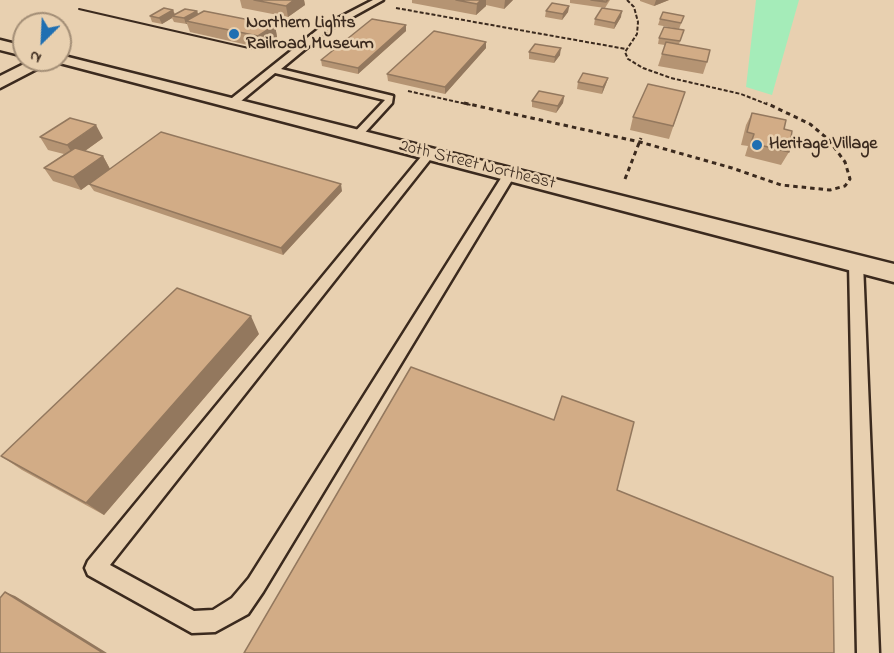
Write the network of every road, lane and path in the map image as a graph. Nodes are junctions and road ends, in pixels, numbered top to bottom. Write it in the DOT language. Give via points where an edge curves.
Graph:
graph roads {
  1 [pos="627,0"];
  2 [pos="375,2"];
  3 [pos="626,50"];
  4 [pos="72,63"];
  5 [pos="275,70"];
  6 [pos="22,72"];
  7 [pos="0,83"];
  8 [pos="406,90"];
  9 [pos="231,104"];
  10 [pos="356,136"];
  11 [pos="640,140"];
  12 [pos="429,154"];
  13 [pos="509,175"];
  14 [pos="616,202"];
  15 [pos="856,263"];
  16 [pos="894,273"];
  17 [pos="868,653"];
  1 -- 3 [label="path" via="634,7 638,22 637,34"];
  2 -- 3 [label="path"];
  2 -- 5 [label="lane" via="324,29"];
  3 -- 11 [label="path" via="628,59 644,68 741,94 810,124 829,140 845,162 849,179 844,186 830,190 781,185"];
  4 -- 9 [label="street, 20th Street Northeast"];
  5 -- 9 [label="lane"];
  5 -- 10 [label="lane" via="390,98"];
  6 -- 7 [label="street"];
  8 -- 11 [label="path"];
  9 -- 10 [label="street, 20th Street Northeast"];
  10 -- 12 [label="street, 20th Street Northeast"];
  11 -- 14 [label="path"];
  12 -- 13 [label="street, 20th Street Northeast"];
  12 -- 13 [label="lane" via="95,568 192,622 215,621 240,606"];
  13 -- 14 [label="street, 20th Street Northeast"];
  14 -- 15 [label="street, 20th Street Northeast"];
  15 -- 16 [label="street, 20th Street Northeast"];
  15 -- 17 [label="lane"];
}
